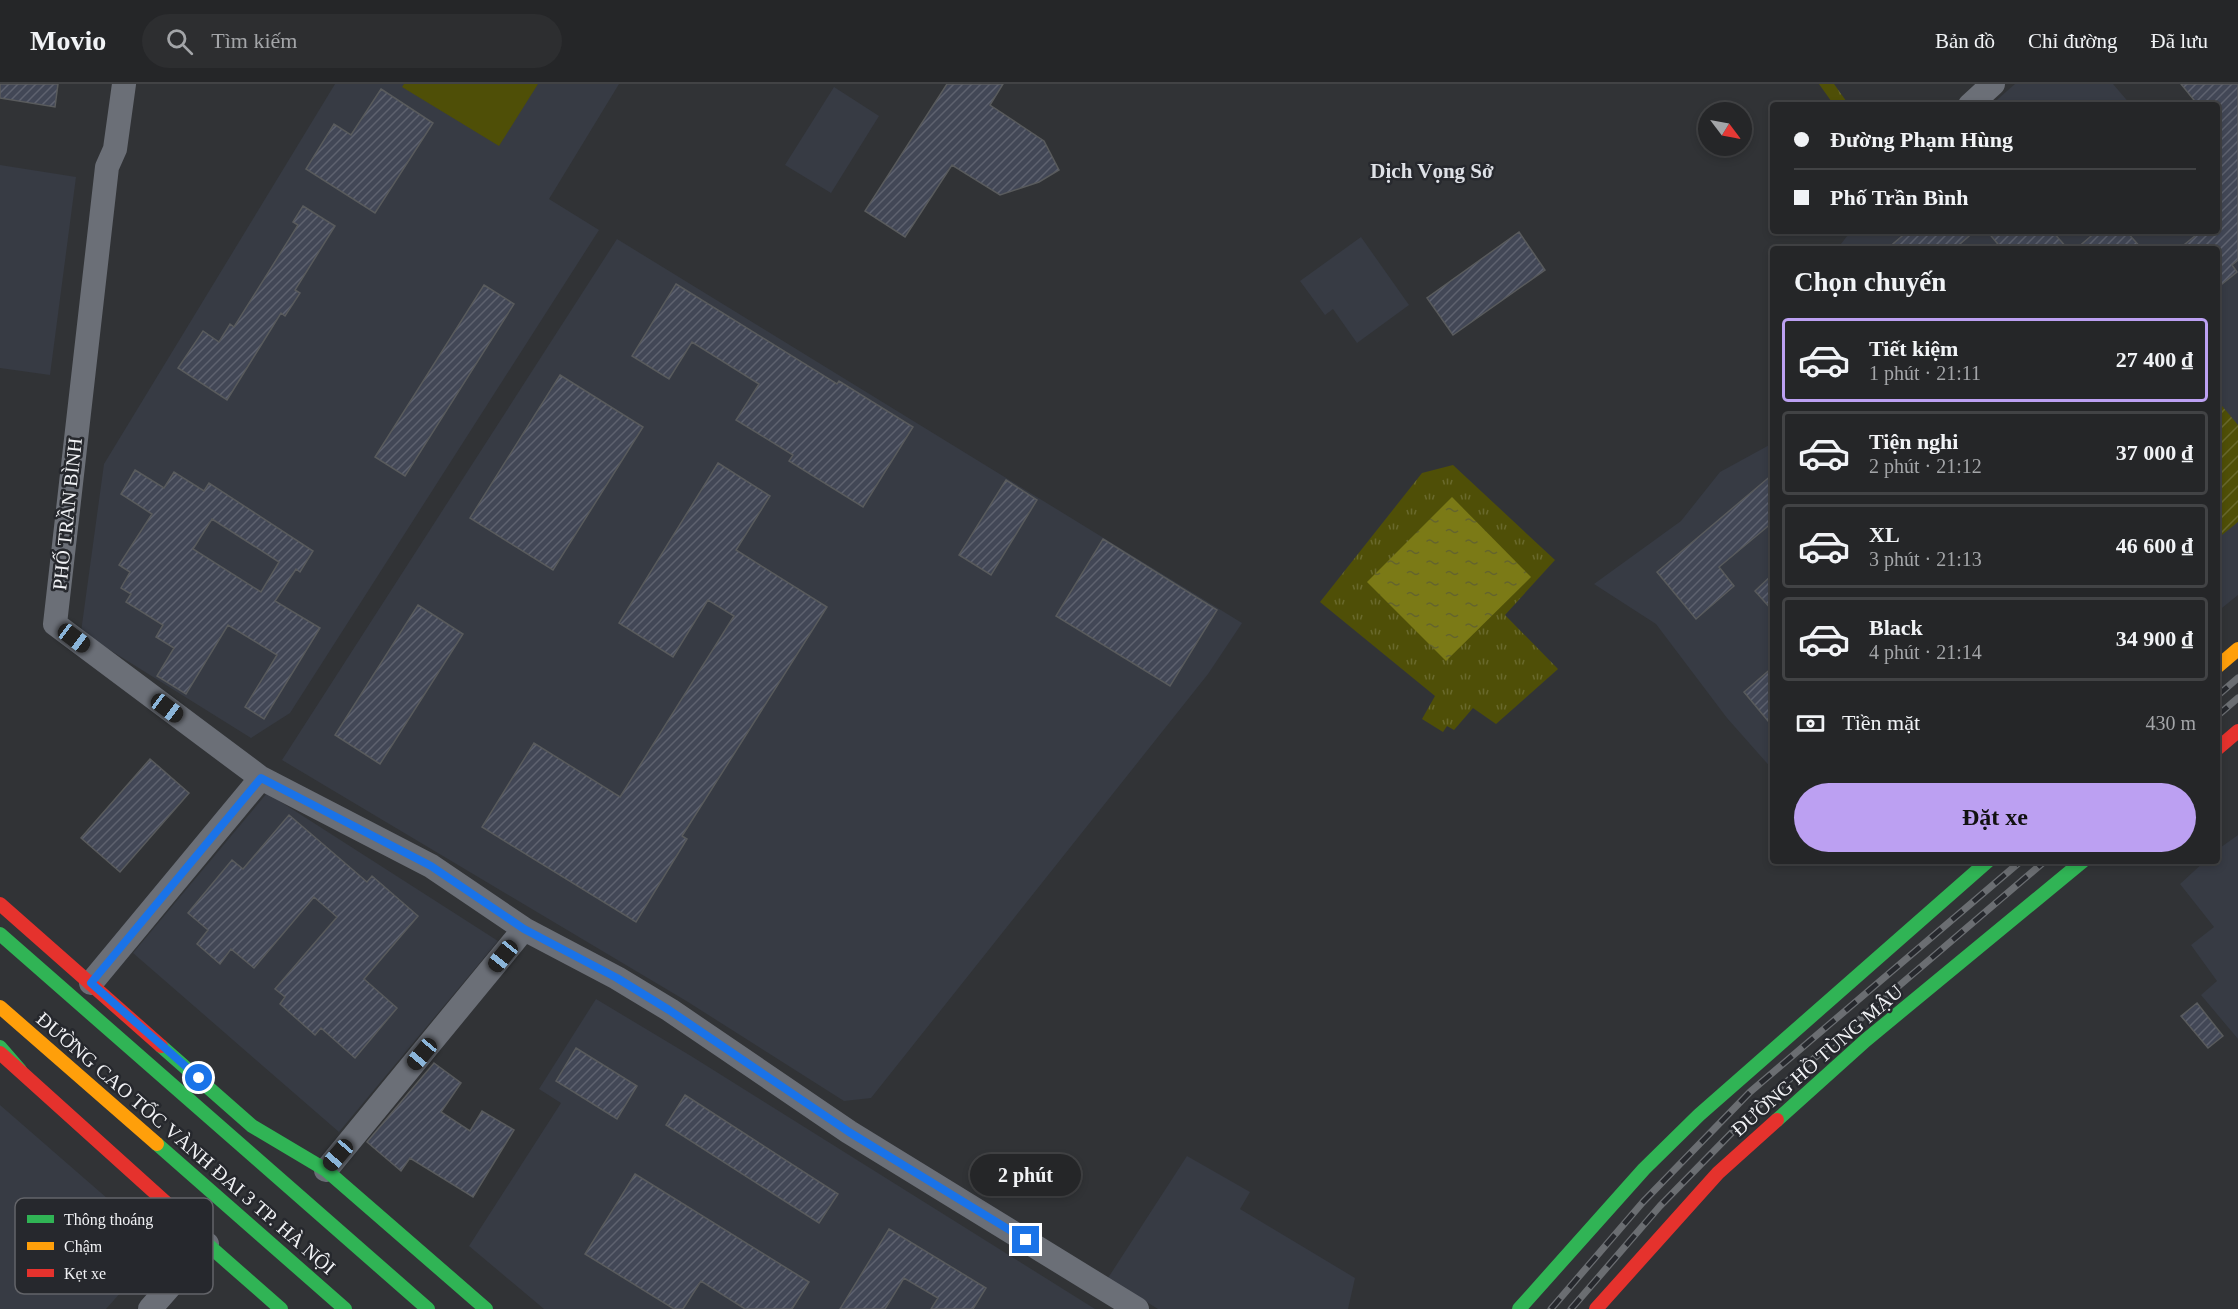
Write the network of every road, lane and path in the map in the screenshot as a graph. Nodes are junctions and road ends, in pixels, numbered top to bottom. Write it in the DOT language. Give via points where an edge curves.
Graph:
graph roads {
  1 [pos="108,84"];
  2 [pos="124,84"];
  3 [pos="1993,84"];
  4 [pos="1973,102"];
  5 [pos="107,167"];
  6 [pos="2238,649"];
  7 [pos="2220,664"];
  8 [pos="2238,731"];
  9 [pos="2220,746"];
  10 [pos="261,778"];
  11 [pos="1985,864"];
  12 [pos="2077,864"];
  13 [pos="0,904"];
  14 [pos="0,917"];
  15 [pos="524,929"];
  16 [pos="0,934"];
  17 [pos="91,983"];
  18 [pos="0,1007"];
  19 [pos="0,1047"];
  20 [pos="0,1053"];
  21 [pos="20,1070"];
  22 [pos="252,1126"];
  23 [pos="326,1170"];
  24 [pos="164,1198"];
  25 [pos="213,1234"];
  26 [pos="213,1249"];
  27 [pos="241,1254"];
  28 [pos="163,1294"];
  29 [pos="150,1309"];
  30 [pos="281,1309"];
  31 [pos="345,1309"];
  32 [pos="428,1309"];
  33 [pos="468,1309"];
  34 [pos="486,1309"];
  35 [pos="1137,1309"];
  36 [pos="1520,1309"];
  37 [pos="1596,1309"];
  1 -- 5 [label="street, PHỐ TRẦN BÌNH" via="99,148"];
  2 -- 5 [label="street, PHỐ TRẦN BÌNH" via="115,149"];
  3 -- 4 [label="street"];
  5 -- 10 [label="street, PHỐ TRẦN BÌNH" via="55,624"];
  6 -- 7 [label="main road"];
  8 -- 9 [label="main road"];
  10 -- 15 [label="street, PHỐ TRẦN BÌNH" via="431,866"];
  10 -- 17 [label="street"];
  11 -- 36 [label="main road, ĐƯỜNG HỒ TÙNG MẬU" via="1699,1115 1644,1169"];
  12 -- 37 [label="main road, ĐƯỜNG HỒ TÙNG MẬU" via="1866,1040 1719,1173"];
  13 -- 17 [label="main road"];
  14 -- 17 [label="main road"];
  15 -- 23 [label="street"];
  15 -- 35 [label="street, PHỐ TRẦN BÌNH" via="635,988 849,1132"];
  16 -- 32 [label="main road, ĐƯỜNG CAO TỐC VÀNH ĐAI 3 TP. HÀ NỘI"];
  17 -- 22 [label="main road"];
  18 -- 31 [label="main road, ĐƯỜNG CAO TỐC VÀNH ĐAI 3 TP. HÀ NỘI"];
  19 -- 21 [label="main road"];
  20 -- 21 [label="main road"];
  21 -- 24 [label="main road"];
  22 -- 23 [label="main road"];
  22 -- 33 [label="main road" via="322,1179"];
  23 -- 34 [label="main road"];
  25 -- 27 [label="main road"];
  26 -- 30 [label="main road"];
  28 -- 29 [label="street"];
}
